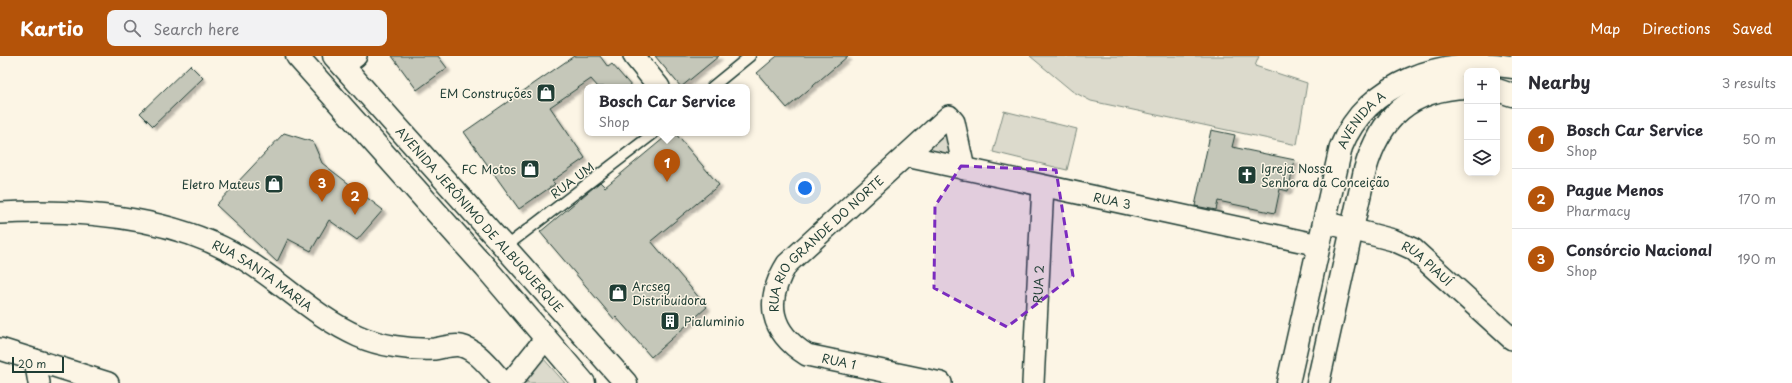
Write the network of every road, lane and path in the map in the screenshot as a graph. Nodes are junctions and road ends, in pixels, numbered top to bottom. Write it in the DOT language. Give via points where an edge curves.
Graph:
graph roads {
  1 [pos="297,56"];
  2 [pos="634,56"];
  3 [pos="750,56"];
  4 [pos="344,59"];
  5 [pos="1505,65"];
  6 [pos="657,84"];
  7 [pos="716,84"];
  8 [pos="1460,87"];
  9 [pos="1500,91"];
  10 [pos="1512,96"];
  11 [pos="650,136"];
  12 [pos="906,156"];
  13 [pos="964,169"];
  14 [pos="1043,186"];
  15 [pos="0,213"];
  16 [pos="1324,222"];
  17 [pos="1352,229"];
  18 [pos="1319,245"];
  19 [pos="505,247"];
  20 [pos="546,338"];
  21 [pos="1512,339"];
  22 [pos="0,349"];
  23 [pos="807,355"];
  24 [pos="35,360"];
  25 [pos="39,383"];
  26 [pos="108,383"];
  27 [pos="504,383"];
  28 [pos="510,383"];
  29 [pos="584,383"];
  30 [pos="626,383"];
  31 [pos="941,383"];
  32 [pos="1033,383"];
  33 [pos="1288,383"];
  34 [pos="1318,383"];
  1 -- 20 [label="main road"];
  2 -- 6 [label="street"];
  3 -- 7 [label="lane"];
  4 -- 19 [label="main road, AVENIDA JERÔNIMO DE ALBUQUERQUE"];
  5 -- 16 [label="main road, AVENIDA A" via="1475,61 1450,63 1404,78 1379,95 1347,131"];
  8 -- 17 [label="main road, AVENIDA A" via="1432,93 1413,101 1385,124 1370,151"];
  9 -- 10 [label="main road"];
  11 -- 19 [label="lane, RUA UM"];
  12 -- 13 [label="street, RUA 3"];
  12 -- 13 [label="street, RUA RIO GRANDE DO NORTE" via="949,116 954,122"];
  12 -- 23 [label="street, RUA RIO GRANDE DO NORTE" via="787,264 782,273 774,296 776,319 786,339"];
  13 -- 14 [label="street, RUA 3"];
  14 -- 18 [label="street, RUA 3"];
  14 -- 32 [label="street, RUA 2"];
  15 -- 27 [label="street, RUA SANTA MARIA" via="39,211 110,216 167,227 222,246 253,264 331,322 358,337 408,349 461,346 476,353"];
  16 -- 17 [label="street, RUA PIAUÍ"];
  16 -- 18 [label="main road, AVENIDA A"];
  17 -- 21 [label="street, RUA PIAUÍ" via="1393,240 1413,249"];
  17 -- 34 [label="main road, AVENIDA A"];
  18 -- 33 [label="main road, AVENIDA A"];
  19 -- 30 [label="main road, AVENIDA JERÔNIMO DE ALBUQUERQUE"];
  20 -- 28 [label="street"];
  20 -- 29 [label="main road"];
  22 -- 24 [label="street"];
  23 -- 31 [label="street, RUA 1"];
  24 -- 25 [label="street"];
  24 -- 26 [label="street"];
}
